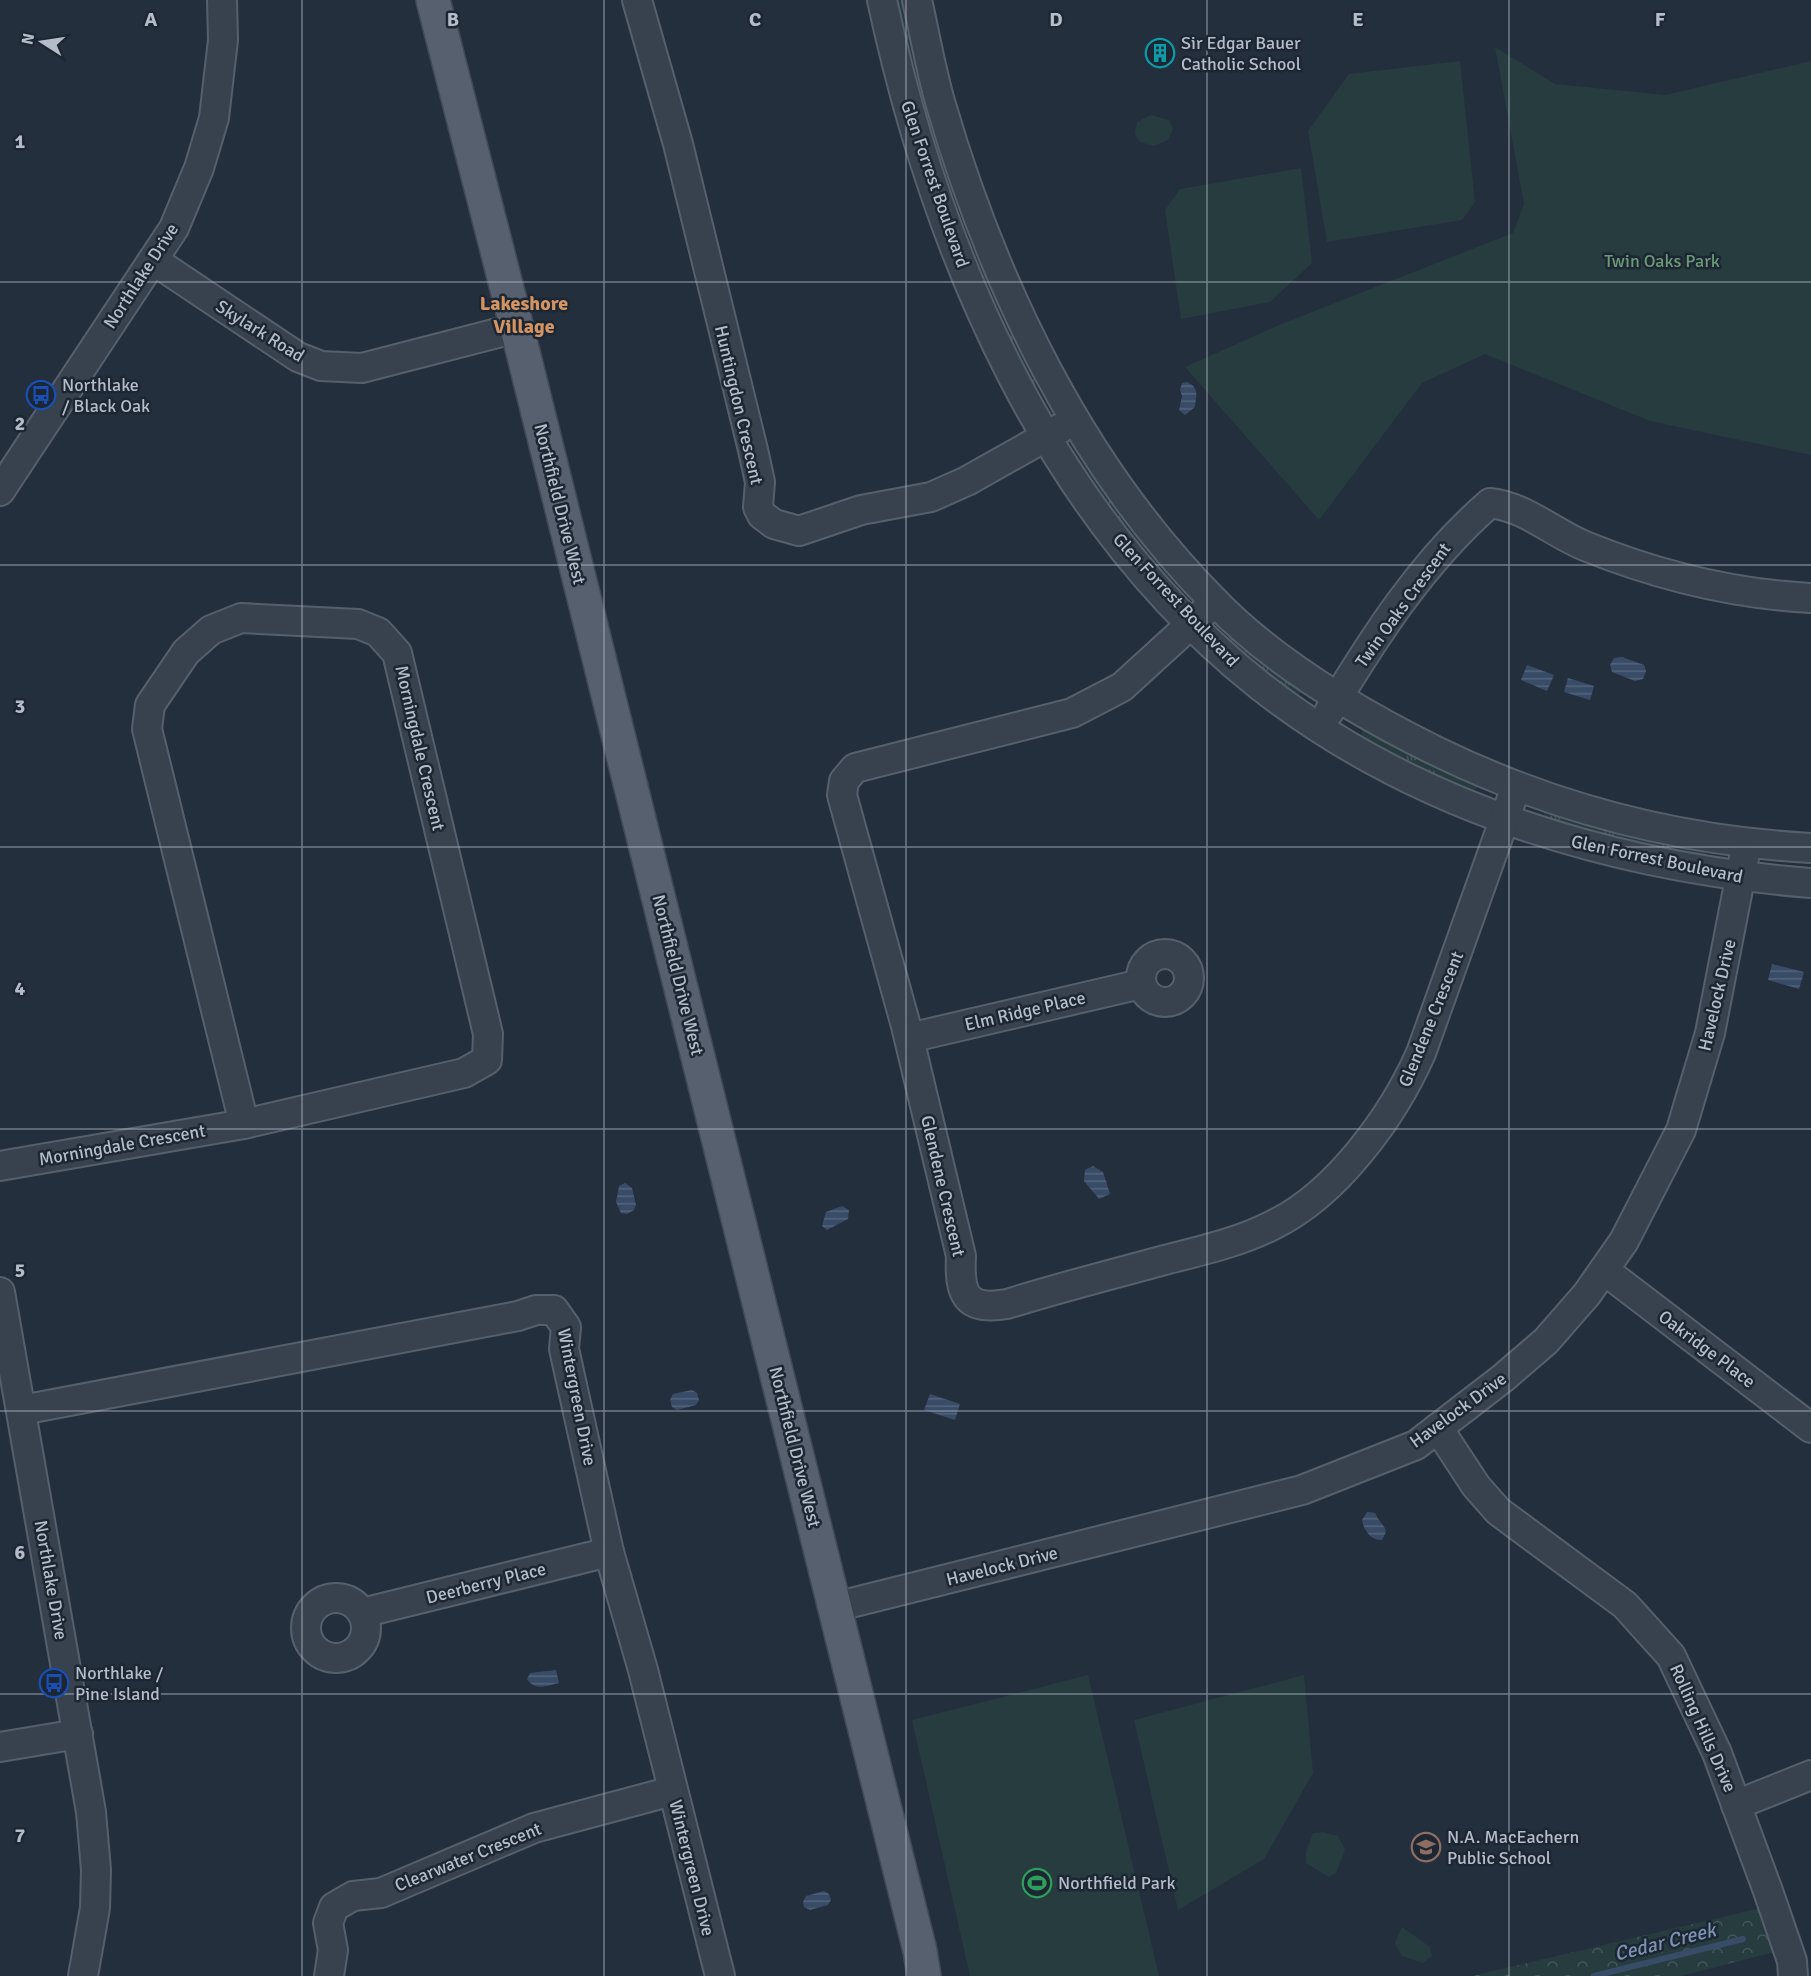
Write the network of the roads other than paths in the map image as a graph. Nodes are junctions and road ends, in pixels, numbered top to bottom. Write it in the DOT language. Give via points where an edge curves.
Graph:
graph roads {
  1 [pos="222,0"];
  2 [pos="433,0"];
  3 [pos="637,0"];
  4 [pos="882,0"];
  5 [pos="917,0"];
  6 [pos="974,202"];
  7 [pos="943,212"];
  8 [pos="153,260"];
  9 [pos="518,328"];
  10 [pos="1075,420"];
  11 [pos="1046,437"];
  12 [pos="0,491"];
  13 [pos="1811,598"];
  14 [pos="1215,602"];
  15 [pos="1193,624"];
  16 [pos="1339,696"];
  17 [pos="1320,727"];
  18 [pos="1516,787"];
  19 [pos="1504,818"];
  20 [pos="1747,844"];
  21 [pos="1811,848"];
  22 [pos="1742,877"];
  23 [pos="1811,883"];
  24 [pos="1141,984"];
  25 [pos="909,1038"];
  26 [pos="244,1124"];
  27 [pos="0,1166"];
  28 [pos="1604,1270"];
  29 [pos="0,1292"];
  30 [pos="22,1410"];
  31 [pos="1438,1428"];
  32 [pos="1811,1428"];
  33 [pos="609,1552"];
  34 [pos="835,1607"];
  35 [pos="362,1613"];
  36 [pos="78,1734"];
  37 [pos="0,1747"];
  38 [pos="1811,1775"];
  39 [pos="672,1791"];
  40 [pos="1736,1805"];
  41 [pos="925,1968"];
  42 [pos="83,1976"];
  43 [pos="329,1976"];
  44 [pos="720,1976"];
  45 [pos="1793,1976"];
  1 -- 8 [label="street, Northlake Drive" via="223,40 214,118 178,221"];
  2 -- 9 [label="main road, Northfield Drive West"];
  3 -- 11 [label="street, Huntingdon Crescent" via="678,144 753,450 762,515 774,524 799,531 861,510 931,497"];
  4 -- 7 [label="street, Glen Forrest Boulevard" via="914,127"];
  5 -- 6 [label="street, Glen Forrest Boulevard" via="940,103"];
  6 -- 7 [label="street"];
  6 -- 10 [label="street, Glen Forrest Boulevard" via="1008,287"];
  7 -- 11 [label="street, Glen Forrest Boulevard" via="974,296"];
  8 -- 9 [label="street, Skylark Road" via="298,357 321,366 362,368"];
  8 -- 12 [label="street, Northlake Drive"];
  9 -- 34 [label="main road, Northfield Drive West"];
  10 -- 11 [label="street, Huntingdon Crescent"];
  10 -- 14 [label="street, Glen Forrest Boulevard" via="1128,502"];
  11 -- 15 [label="street, Glen Forrest Boulevard" via="1069,476 1131,558"];
  13 -- 16 [label="street, Twin Oaks Crescent" via="1768,596 1685,582 1576,543 1523,512 1490,503 1429,564"];
  14 -- 15 [label="street, Glendene Crescent"];
  14 -- 16 [label="street, Glen Forrest Boulevard" via="1281,657"];
  15 -- 17 [label="street, Glen Forrest Boulevard" via="1262,687"];
  15 -- 25 [label="street, Glendene Crescent" via="1122,687 1081,709 1028,726 855,768 844,781 842,795"];
  16 -- 17 [label="street, Twin Oaks Crescent"];
  16 -- 18 [label="street, Glen Forrest Boulevard" via="1385,725"];
  17 -- 19 [label="street, Glen Forrest Boulevard" via="1416,781"];
  18 -- 19 [label="street, Glendene Crescent"];
  18 -- 20 [label="street, Glen Forrest Boulevard" via="1591,811"];
  19 -- 22 [label="street, Glen Forrest Boulevard" via="1568,841"];
  19 -- 25 [label="street, Glendene Crescent" via="1435,1017 1404,1090 1360,1154 1307,1204 1257,1233 1007,1304 978,1305 963,1287 961,1256"];
  20 -- 21 [label="street, Glen Forrest Boulevard"];
  20 -- 22 [label="street, Havelock Drive"];
  22 -- 23 [label="street, Glen Forrest Boulevard"];
  22 -- 28 [label="street, Havelock Drive" via="1710,1033 1681,1130 1624,1241"];
  24 -- 25 [label="street, Elm Ridge Place"];
  26 -- 26 [label="street, Morningdale Crescent" via="464,1073 487,1059 488,1034 397,653 378,632 358,624 241,618 211,630 186,652 150,705 147,729"];
  26 -- 27 [label="street, Morningdale Crescent"];
  28 -- 31 [label="street, Havelock Drive" via="1546,1341"];
  28 -- 32 [label="street, Oakridge Place"];
  29 -- 30 [label="street, Northlake Drive"];
  30 -- 33 [label="street, Wintergreen Drive" via="536,1310 554,1310 566,1327 564,1349"];
  30 -- 36 [label="street, Northlake Drive"];
  31 -- 34 [label="street, Havelock Drive" via="1416,1445 1302,1490"];
  31 -- 40 [label="street, Rolling Hills Drive" via="1476,1486 1498,1511 1625,1605 1671,1656 1717,1752"];
  33 -- 35 [label="street, Deerberry Place"];
  33 -- 39 [label="street, Wintergreen Drive"];
  34 -- 41 [label="main road, Northfield Drive West"];
  36 -- 37 [label="street"];
  36 -- 42 [label="street, Northlake Drive" via="96,1870 95,1908"];
  38 -- 40 [label="street"];
  39 -- 43 [label="street, Clearwater Crescent" via="534,1827 381,1893 353,1896 334,1907 328,1923 333,1950"];
  39 -- 44 [label="street, Wintergreen Drive"];
  40 -- 45 [label="street, Rolling Hills Drive" via="1792,1961"];
}
